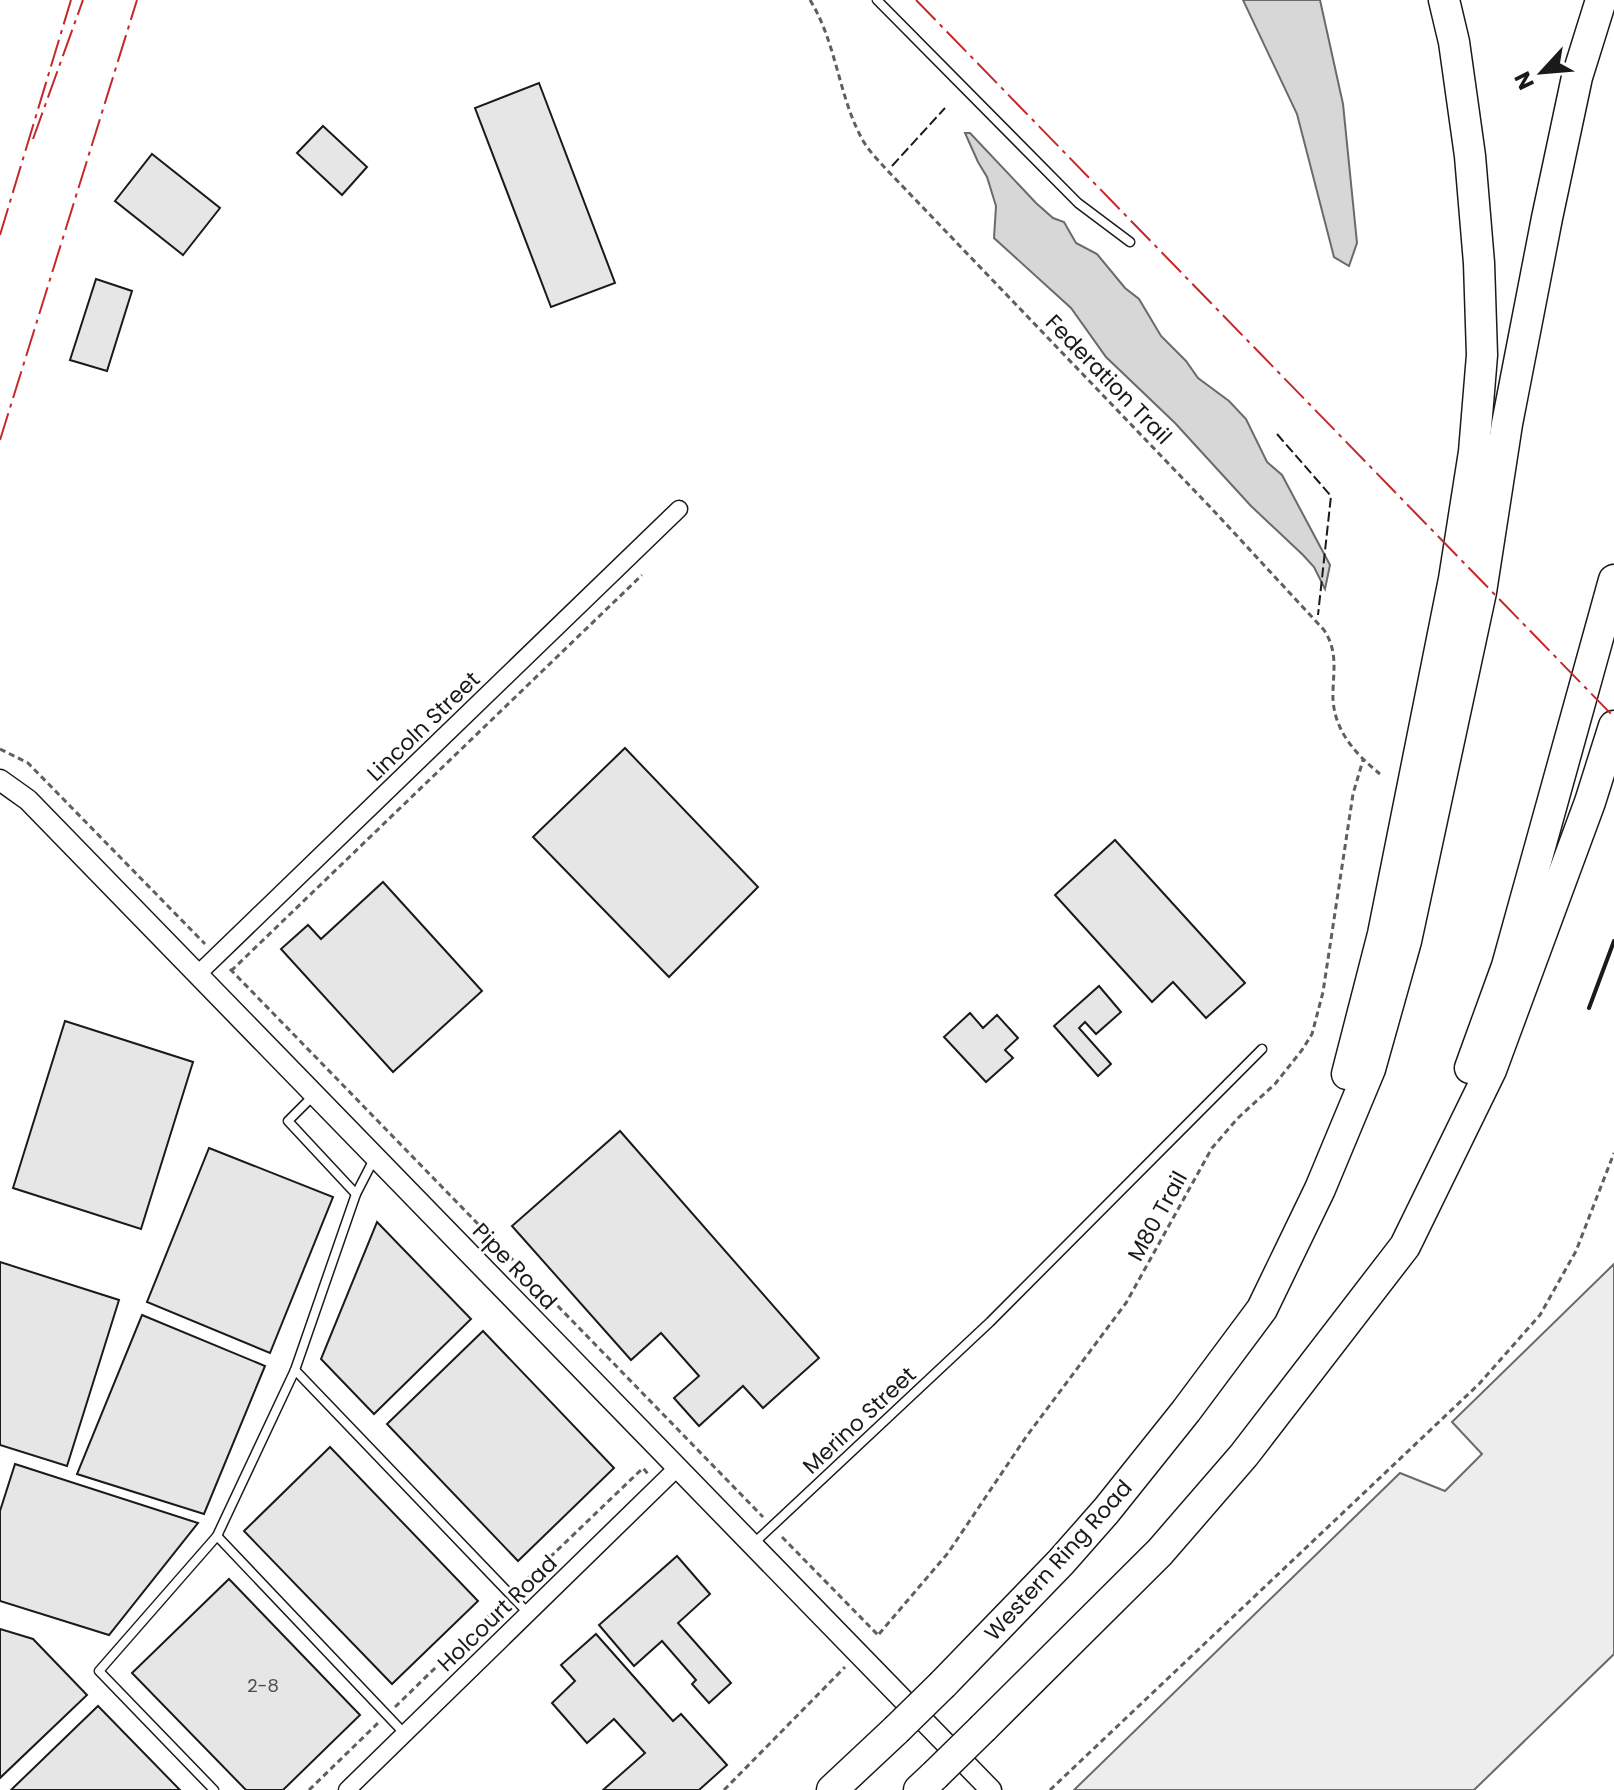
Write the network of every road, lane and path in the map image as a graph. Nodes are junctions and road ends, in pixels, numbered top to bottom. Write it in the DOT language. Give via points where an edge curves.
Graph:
graph roads {
  1 [pos="810,0"];
  2 [pos="877,0"];
  3 [pos="1444,0"];
  4 [pos="1601,0"];
  5 [pos="1130,242"];
  6 [pos="679,509"];
  7 [pos="642,575"];
  8 [pos="1614,580"];
  9 [pos="1614,726"];
  10 [pos="0,749"];
  11 [pos="1363,760"];
  12 [pos="1380,774"];
  13 [pos="0,780"];
  14 [pos="216,955"];
  15 [pos="231,971"];
  16 [pos="198,974"];
  17 [pos="1262,1049"];
  18 [pos="314,1095"];
  19 [pos="1614,1153"];
  20 [pos="375,1156"];
  21 [pos="356,1194"];
  22 [pos="1262,1309"];
  23 [pos="1323,1349"];
  24 [pos="295,1370"];
  25 [pos="677,1468"];
  26 [pos="659,1486"];
  27 [pos="772,1526"];
  28 [pos="217,1536"];
  29 [pos="753,1545"];
  30 [pos="511,1595"];
  31 [pos="528,1613"];
  32 [pos="878,1635"];
  33 [pos="870,1643"];
  34 [pos="847,1664"];
  35 [pos="387,1715"];
  36 [pos="405,1734"];
  37 [pos="927,1783"];
  38 [pos="214,1790"];
  39 [pos="309,1790"];
  40 [pos="347,1790"];
  41 [pos="724,1790"];
  42 [pos="832,1790"];
  43 [pos="991,1790"];
  44 [pos="1050,1790"];
  1 -- 11 [label="path, Federation Trail" via="829,39 860,135 875,157 1324,630 1335,652 1338,725"];
  2 -- 5 [label="lane" via="1078,203"];
  3 -- 22 [label="highway" via="1470,156 1479,263 1482,355 1474,452 1392,888 1352,1058"];
  4 -- 22 [label="highway" via="1577,77 1547,218 1481,592 1406,941 1370,1069"];
  6 -- 14 [label="street, Lincoln Street"];
  7 -- 15 [label="path"];
  8 -- 23 [label="highway" via="1507,966 1473,1061 1393,1237"];
  9 -- 23 [label="highway" via="1491,1070 1405,1246"];
  10 -- 14 [label="path" via="28,763"];
  11 -- 12 [label="path, Federation Trail"];
  11 -- 32 [label="path, M80 Trail" via="1312,1034 1275,1084 1212,1148 1126,1303 948,1553"];
  13 -- 16 [label="street, Pipe Road" via="28,800"];
  14 -- 15 [label="path"];
  14 -- 16 [label="street, Lincoln Street"];
  15 -- 27 [label="path"];
  16 -- 18 [label="street, Pipe Road"];
  17 -- 27 [label="lane, Merino Street" via="990,1322"];
  18 -- 20 [label="street, Pipe Road"];
  18 -- 21 [label="lane" via="288,1121"];
  19 -- 44 [label="path" via="1576,1251 1540,1315 1479,1384"];
  20 -- 21 [label="lane"];
  20 -- 25 [label="street, Pipe Road"];
  21 -- 24 [label="lane"];
  22 -- 42 [label="highway, Western Ring Road, bridge" via="1061,1562"];
  23 -- 37 [label="highway, bridge" via="1244,1455 1160,1552"];
  24 -- 28 [label="lane"];
  24 -- 30 [label="lane"];
  25 -- 26 [label="street, Holcourt Road"];
  25 -- 29 [label="street, Pipe Road"];
  26 -- 30 [label="path" via="643,1468"];
  26 -- 31 [label="street, Holcourt Road"];
  27 -- 29 [label="lane, Merino Street"];
  27 -- 32 [label="path"];
  28 -- 35 [label="lane"];
  28 -- 38 [label="lane" via="99,1671"];
  29 -- 43 [label="street, Pipe Road"];
  30 -- 31 [label="lane"];
  30 -- 35 [label="path"];
  31 -- 36 [label="street, Holcourt Road"];
  32 -- 33 [label="path, M80 Trail"];
  34 -- 41 [label="path"];
  35 -- 36 [label="lane"];
  35 -- 39 [label="path"];
  36 -- 40 [label="street, Holcourt Road"];
}
